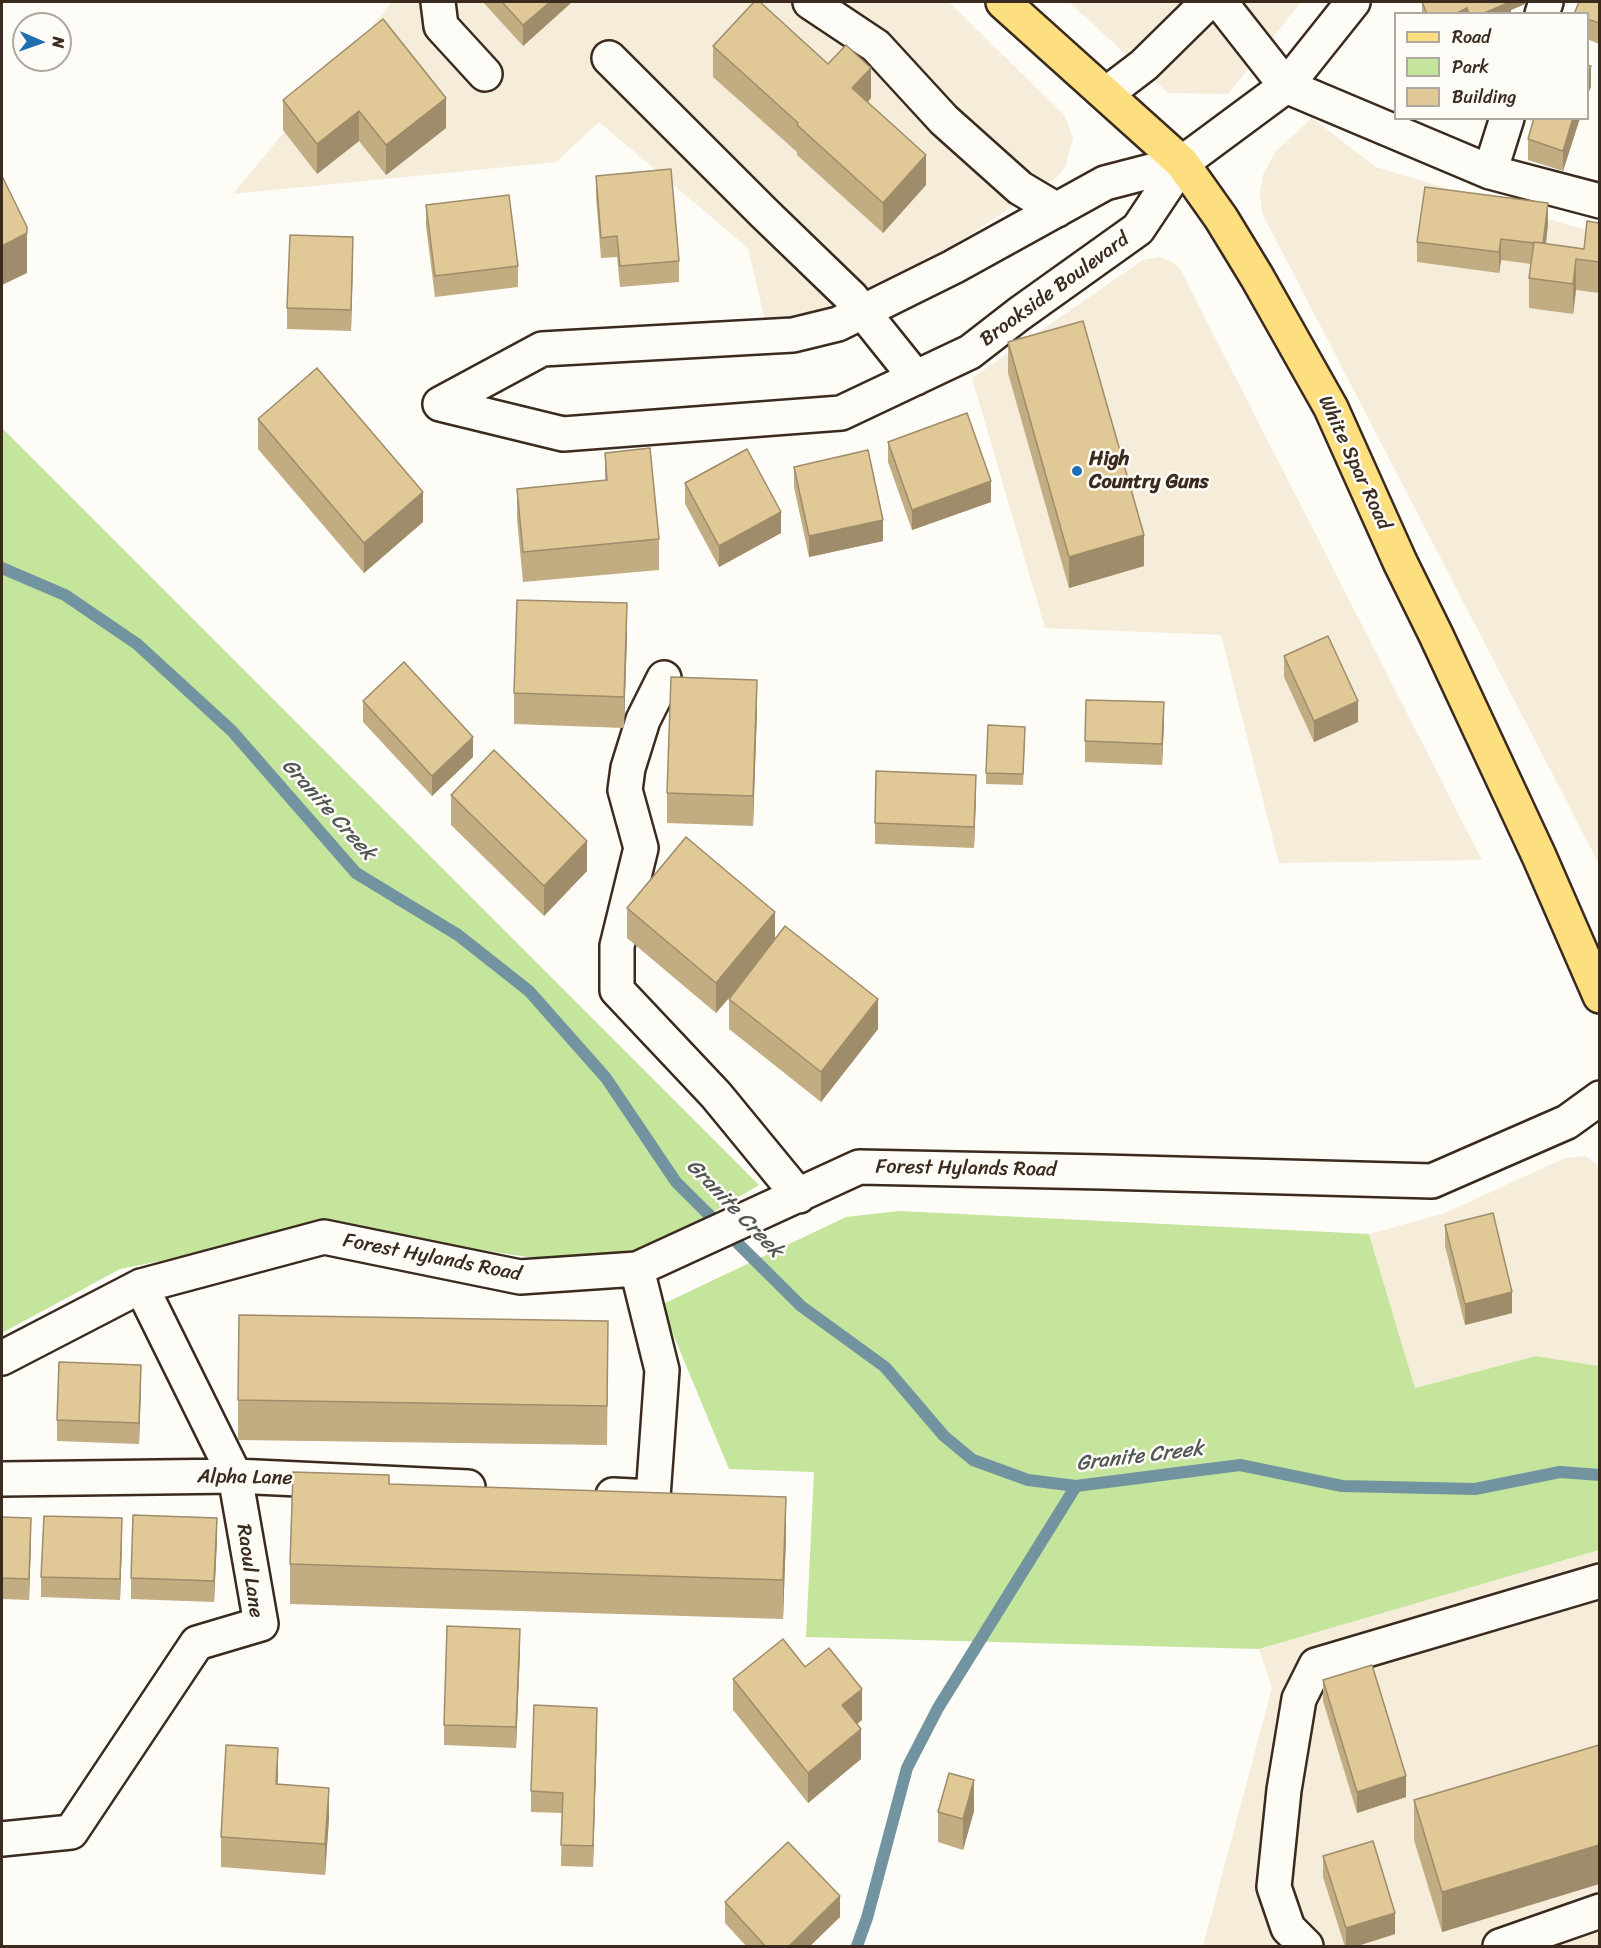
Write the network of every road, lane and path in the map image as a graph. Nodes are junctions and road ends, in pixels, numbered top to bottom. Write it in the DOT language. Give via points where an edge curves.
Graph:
graph roads {
  1 [pos="438,2"];
  2 [pos="810,2"];
  3 [pos="1003,2"];
  4 [pos="1208,2"];
  5 [pos="1220,2"];
  6 [pos="1353,2"];
  7 [pos="1246,15"];
  8 [pos="609,58"];
  9 [pos="485,74"];
  10 [pos="1287,86"];
  11 [pos="1106,94"];
  12 [pos="1506,120"];
  13 [pos="1182,163"];
  14 [pos="1490,172"];
  15 [pos="1599,201"];
  16 [pos="1057,210"];
  17 [pos="862,312"];
  18 [pos="916,378"];
  19 [pos="664,678"];
  20 [pos="1599,996"];
  21 [pos="1599,1098"];
  22 [pos="799,1196"];
  23 [pos="637,1269"];
  24 [pos="141,1286"];
  25 [pos="2,1358"];
  26 [pos="235,1476"];
  27 [pos="2,1479"];
  28 [pos="498,1489"];
  29 [pos="581,1493"];
  30 [pos="1599,1581"];
  31 [pos="2,1839"];
  32 [pos="1599,1911"];
  33 [pos="1306,1947"];
  34 [pos="1500,1947"];
  1 -- 9 [label="street" via="441,26"];
  2 -- 16 [label="street" via="876,46 944,120 1020,188"];
  3 -- 11 [label="main road, White Spar Road"];
  4 -- 11 [label="street" via="1144,65"];
  5 -- 7 [label="street"];
  6 -- 10 [label="street"];
  7 -- 10 [label="street"];
  8 -- 17 [label="street"];
  10 -- 13 [label="street"];
  10 -- 14 [label="street"];
  11 -- 13 [label="main road, White Spar Road"];
  12 -- 14 [label="street"];
  13 -- 16 [label="street, Brookside Boulevard" via="1104,183"];
  13 -- 18 [label="street, Brookside Boulevard" via="1138,229 970,352"];
  13 -- 20 [label="main road, White Spar Road" via="1257,277 1331,408 1534,845"];
  14 -- 15 [label="street"];
  16 -- 17 [label="street, Brookside Boulevard"];
  17 -- 18 [label="street"];
  17 -- 18 [label="street, Brookside Boulevard" via="838,324 793,335 542,349 440,404 563,434 841,414"];
  19 -- 22 [label="street" via="643,720 628,768 626,790 641,848 617,946 617,990 716,1095"];
  21 -- 22 [label="street, Forest Hylands Road" via="1566,1122 1432,1181 859,1167"];
  22 -- 23 [label="street, Forest Hylands Road"];
  23 -- 24 [label="street, Forest Hylands Road" via="520,1277 324,1237"];
  23 -- 29 [label="street" via="662,1370 653,1497"];
  24 -- 25 [label="street, Forest Hylands Road"];
  24 -- 26 [label="street, Raoul Lane"];
  26 -- 27 [label="street, Alpha Lane"];
  26 -- 28 [label="street, Alpha Lane"];
  26 -- 31 [label="street, Raoul Lane" via="261,1624 197,1643 71,1832"];
  30 -- 33 [label="street" via="1316,1665 1299,1699 1274,1887 1288,1928"];
  32 -- 34 [label="street"];
}
